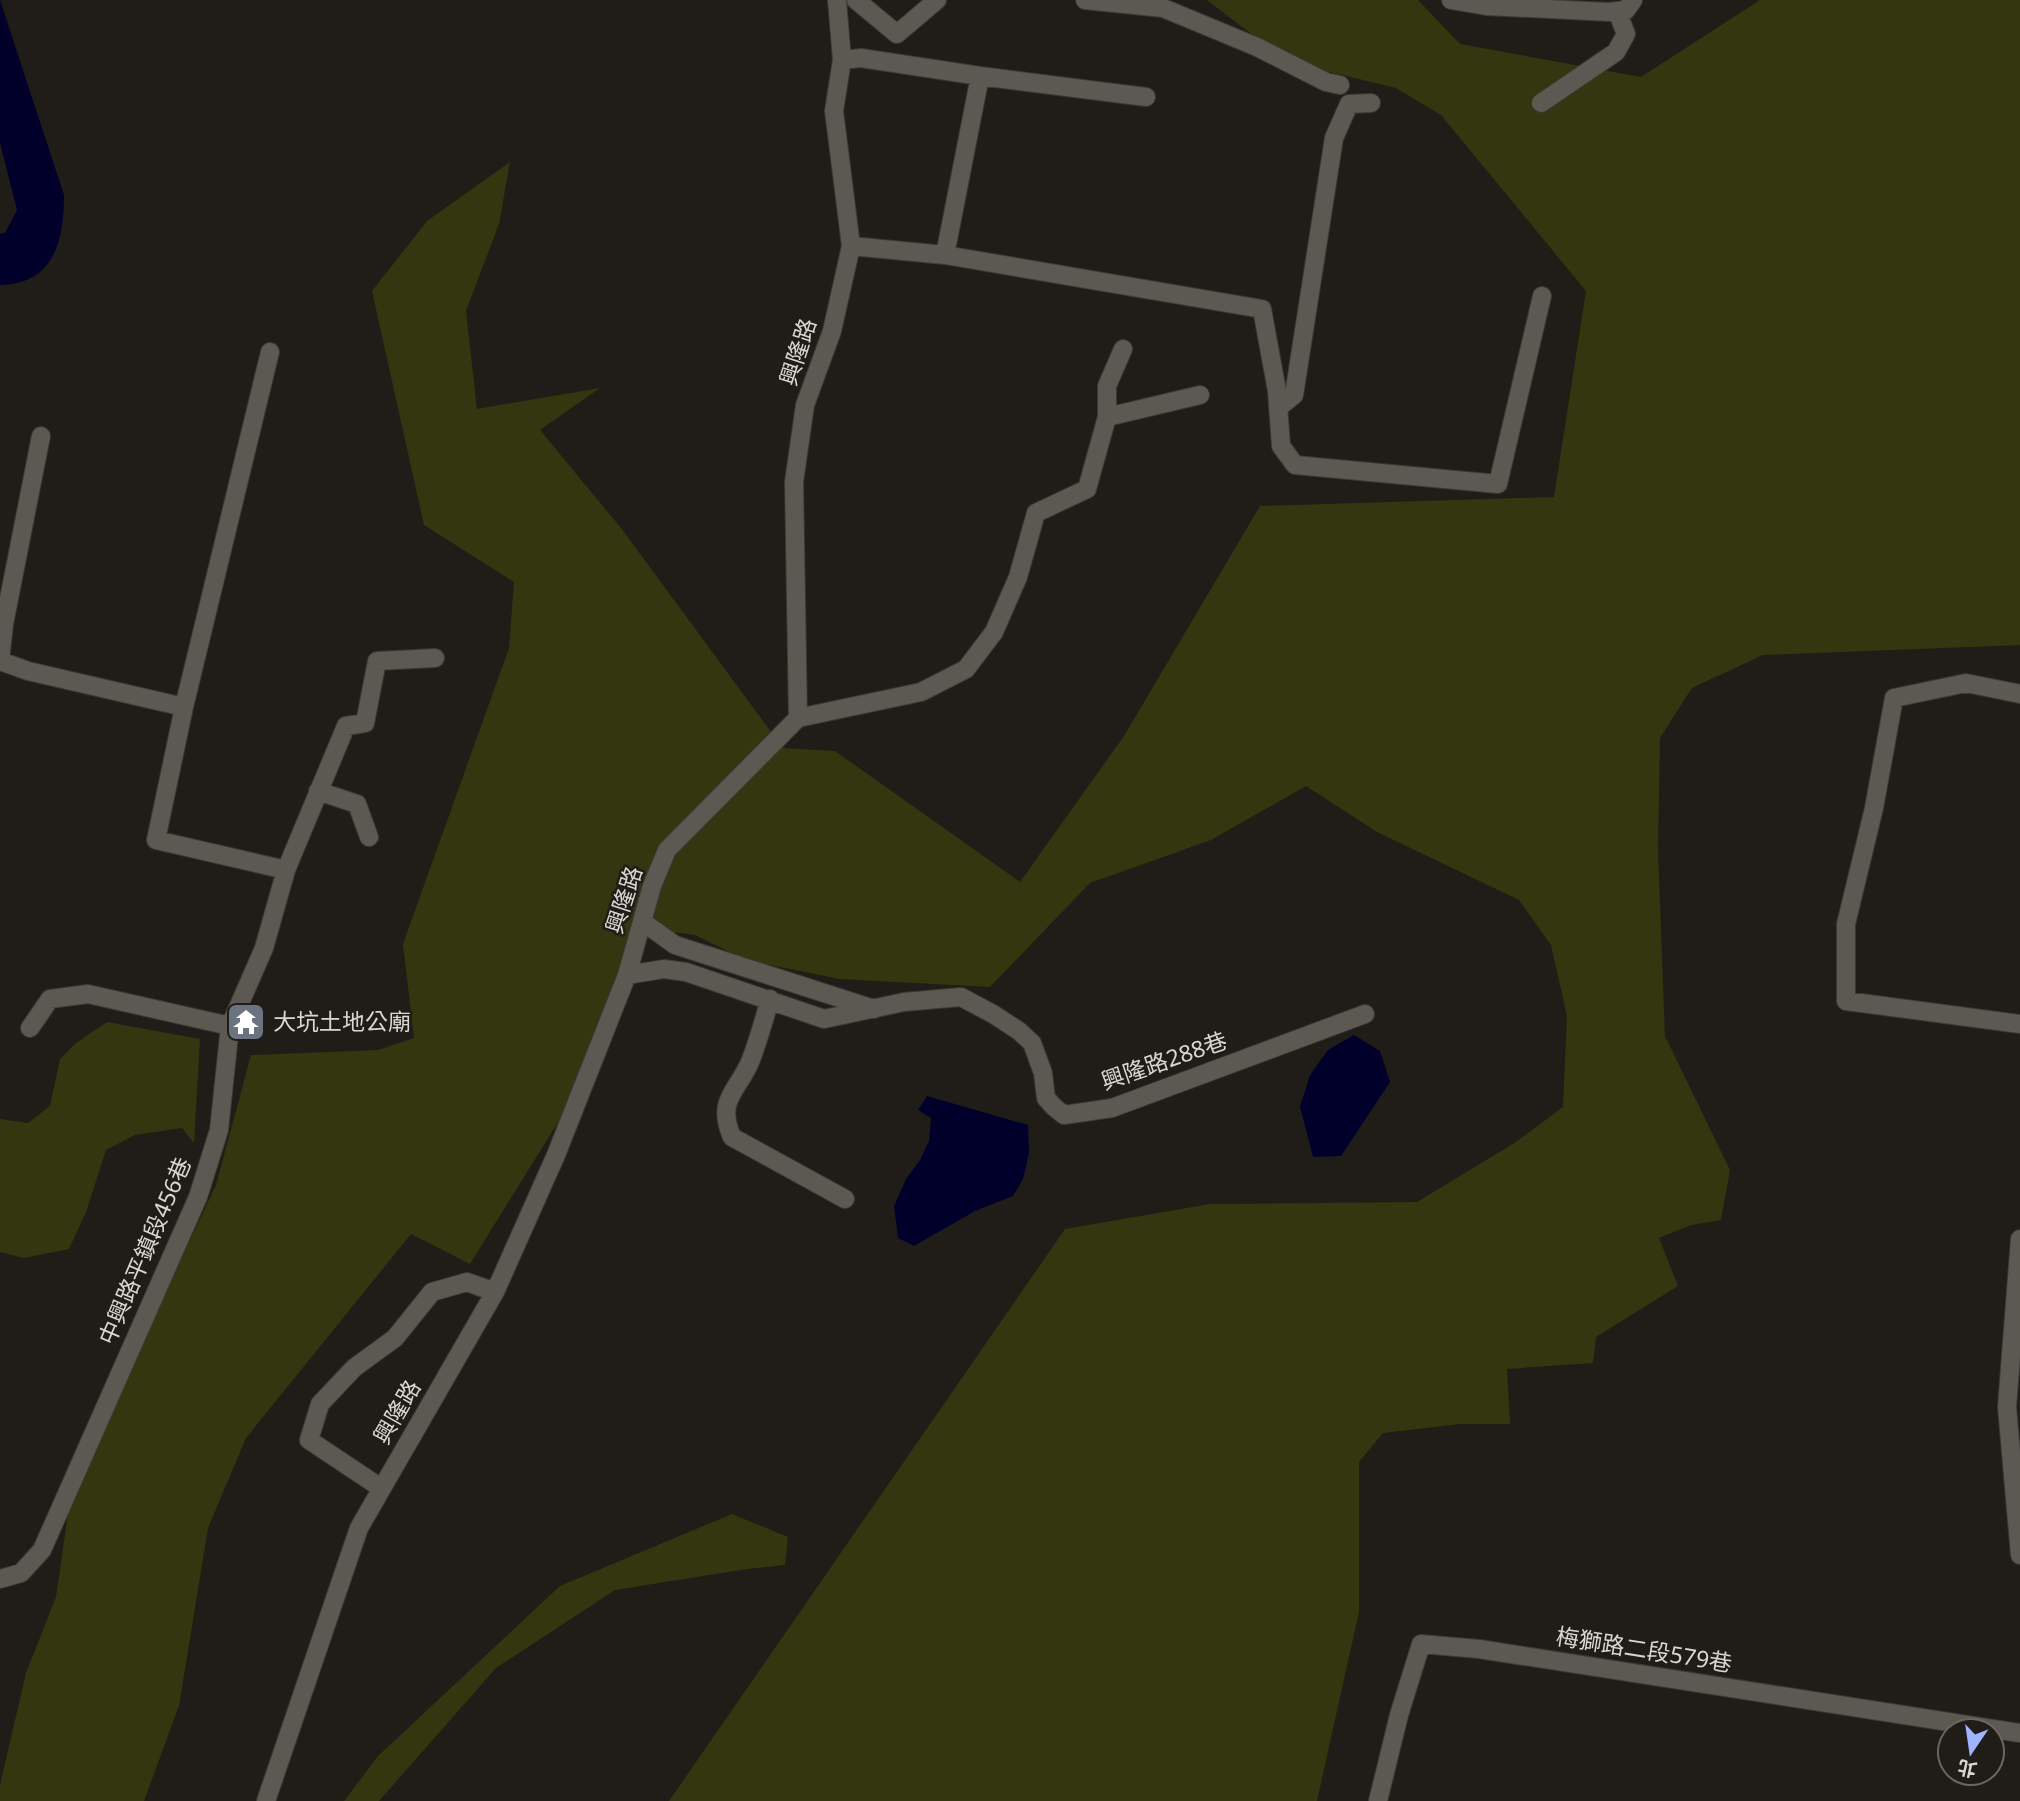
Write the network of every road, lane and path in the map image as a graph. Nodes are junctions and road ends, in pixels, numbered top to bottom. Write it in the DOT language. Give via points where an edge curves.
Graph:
graph roads {
  1 [pos="837,0"];
  2 [pos="856,0"];
  3 [pos="937,0"];
  4 [pos="1085,0"];
  5 [pos="1451,0"];
  6 [pos="1633,0"];
  7 [pos="1617,11"];
  8 [pos="842,60"];
  9 [pos="980,76"];
  10 [pos="1340,85"];
  11 [pos="1146,97"];
  12 [pos="1371,103"];
  13 [pos="1541,103"];
  14 [pos="851,246"];
  15 [pos="945,255"];
  16 [pos="1542,296"];
  17 [pos="1123,349"];
  18 [pos="270,352"];
  19 [pos="1200,395"];
  20 [pos="1278,408"];
  21 [pos="1107,417"];
  22 [pos="41,436"];
  23 [pos="435,658"];
  24 [pos="0,661"];
  25 [pos="2020,694"];
  26 [pos="184,707"];
  27 [pos="798,718"];
  28 [pos="318,791"];
  29 [pos="369,837"];
  30 [pos="286,870"];
  31 [pos="643,922"];
  32 [pos="626,975"];
  33 [pos="770,999"];
  34 [pos="874,1009"];
  35 [pos="1365,1014"];
  36 [pos="2020,1024"];
  37 [pos="230,1026"];
  38 [pos="30,1028"];
  39 [pos="845,1199"];
  40 [pos="2020,1240"];
  41 [pos="495,1292"];
  42 [pos="2014,1406"];
  43 [pos="381,1488"];
  44 [pos="2020,1555"];
  45 [pos="0,1579"];
  46 [pos="2020,1733"];
  47 [pos="267,1801"];
  48 [pos="1378,1801"];
  1 -- 8 [label="street, 興隆路"];
  2 -- 3 [label="street" via="897,34"];
  4 -- 10 [label="street" via="1163,8"];
  5 -- 7 [label="street" via="1486,6"];
  6 -- 7 [label="street" via="1626,10"];
  7 -- 13 [label="street" via="1626,34 1616,52"];
  8 -- 9 [label="street" via="861,58"];
  8 -- 14 [label="street, 興隆路" via="834,111"];
  9 -- 11 [label="street"];
  9 -- 15 [label="street"];
  12 -- 20 [label="street" via="1349,104 1334,138 1294,395"];
  14 -- 15 [label="street"];
  14 -- 27 [label="street, 興隆路" via="832,331 806,405 794,482"];
  15 -- 20 [label="street" via="1262,309"];
  16 -- 20 [label="street" via="1498,484 1295,465 1281,446"];
  17 -- 21 [label="street" via="1107,386"];
  18 -- 26 [label="street"];
  19 -- 21 [label="street"];
  21 -- 27 [label="street" via="1087,489 1036,513 1018,577 995,632 966,669 920,692"];
  22 -- 24 [label="street"];
  23 -- 28 [label="street, 中興路平鎮段456巷" via="377,661 365,723 346,726"];
  24 -- 26 [label="street"];
  25 -- 36 [label="street" via="1966,684 1894,698 1846,924 1846,1001"];
  26 -- 30 [label="street" via="156,839"];
  27 -- 31 [label="street, 興隆路" via="667,850"];
  28 -- 29 [label="street" via="357,804"];
  28 -- 30 [label="street, 中興路平鎮段456巷"];
  30 -- 37 [label="street, 中興路平鎮段456巷" via="264,948"];
  31 -- 32 [label="street, 興隆路"];
  31 -- 34 [label="street" via="675,945"];
  32 -- 33 [label="street, 興隆路288巷" via="664,969 686,972"];
  32 -- 41 [label="street, 興隆路" via="556,1155"];
  33 -- 34 [label="street, 興隆路288巷" via="824,1019"];
  33 -- 39 [label="street" via="724,1120 732,1137"];
  34 -- 35 [label="street, 興隆路288巷" via="961,997 993,1014 1032,1043 1046,1098 1064,1115 1112,1108"];
  37 -- 38 [label="street" via="88,994 50,999"];
  37 -- 45 [label="street, 中興路平鎮段456巷" via="219,1130 198,1197 43,1549 21,1573"];
  40 -- 42 [label="street"];
  41 -- 43 [label="street, 興隆路"];
  41 -- 43 [label="street" via="467,1282 432,1292 395,1338 354,1368 320,1404 309,1440"];
  42 -- 44 [label="street"];
  43 -- 47 [label="street, 興隆路" via="359,1528"];
  46 -- 48 [label="street, 梅獅路二段579巷" via="1479,1649 1421,1644"];
}
